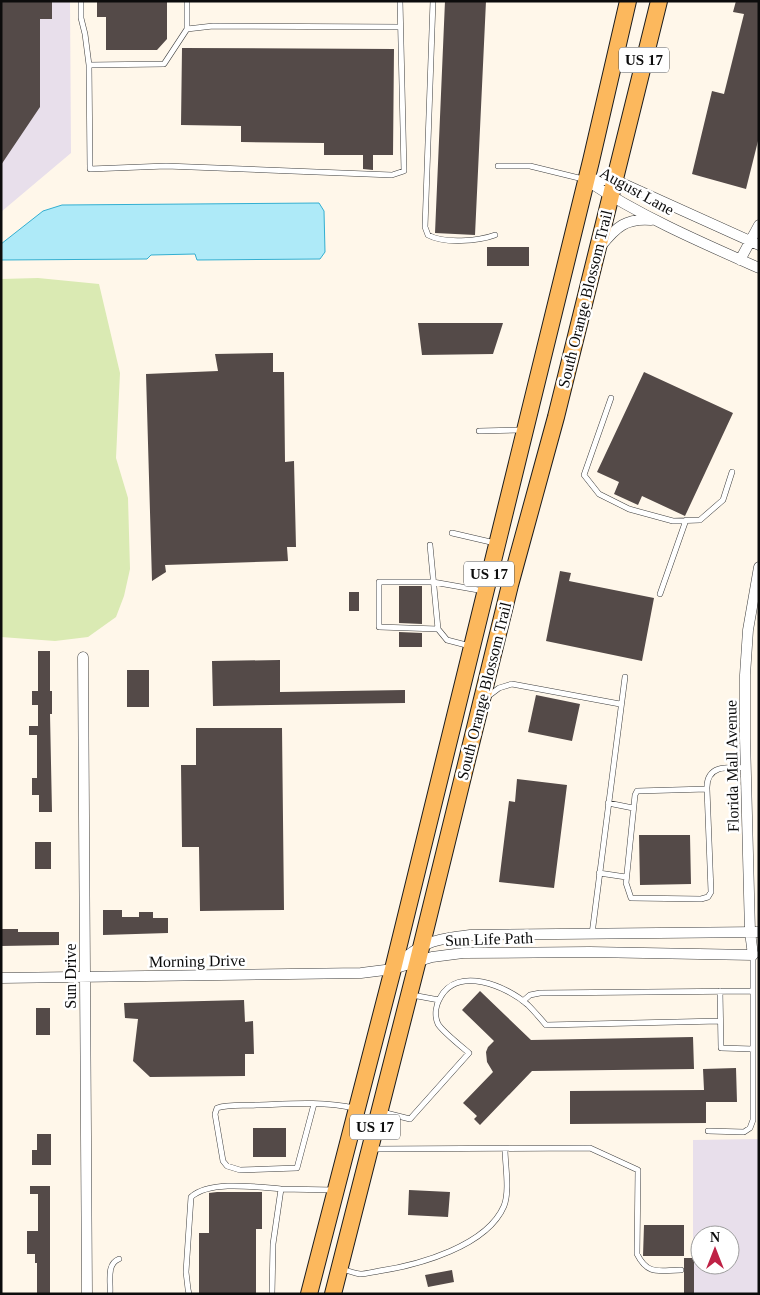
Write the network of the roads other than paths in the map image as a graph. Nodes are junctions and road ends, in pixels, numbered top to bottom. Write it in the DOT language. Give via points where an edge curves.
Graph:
graph roads {
  1 [pos="81,1"];
  2 [pos="187,1"];
  3 [pos="400,1"];
  4 [pos="433,1"];
  5 [pos="628,1"];
  6 [pos="659,1"];
  7 [pos="400,27"];
  8 [pos="187,29"];
  9 [pos="89,65"];
  10 [pos="498,166"];
  11 [pos="586,180"];
  12 [pos="614,180"];
  13 [pos="610,196"];
  14 [pos="657,221"];
  15 [pos="759,225"];
  16 [pos="495,235"];
  17 [pos="755,243"];
  18 [pos="597,250"];
  19 [pos="740,260"];
  20 [pos="759,268"];
  21 [pos="611,398"];
  22 [pos="525,430"];
  23 [pos="479,431"];
  24 [pos="732,472"];
  25 [pos="686,520"];
  26 [pos="452,533"];
  27 [pos="496,544"];
  28 [pos="430,545"];
  29 [pos="759,567"];
  30 [pos="433,582"];
  31 [pos="485,591"];
  32 [pos="660,594"];
  33 [pos="438,629"];
  34 [pos="472,646"];
  35 [pos="83,657"];
  36 [pos="625,677"];
  37 [pos="481,702"];
  38 [pos="620,704"];
  39 [pos="747,768"];
  40 [pos="707,789"];
  41 [pos="608,803"];
  42 [pos="633,808"];
  43 [pos="599,874"];
  44 [pos="626,877"];
  45 [pos="754,932"];
  46 [pos="592,934"];
  47 [pos="590,952"];
  48 [pos="757,952"];
  49 [pos="420,953"];
  50 [pos="393,969"];
  51 [pos="1,978"];
  52 [pos="85,978"];
  53 [pos="756,980"];
  54 [pos="753,990"];
  55 [pos="720,991"];
  56 [pos="410,994"];
  57 [pos="439,1000"];
  58 [pos="523,1002"];
  59 [pos="720,1021"];
  60 [pos="753,1049"];
  61 [pos="314,1104"];
  62 [pos="357,1108"];
  63 [pos="379,1111"];
  64 [pos="708,1132"];
  65 [pos="505,1149"];
  66 [pos="369,1150"];
  67 [pos="280,1189"];
  68 [pos="335,1190"];
  69 [pos="119,1259"];
  70 [pos="339,1268"];
  71 [pos="680,1270"];
  72 [pos="87,1294"];
  73 [pos="110,1294"];
  74 [pos="190,1294"];
  75 [pos="272,1294"];
  76 [pos="309,1294"];
  77 [pos="333,1294"];
  1 -- 9 [label="lane"];
  2 -- 8 [label="lane"];
  3 -- 7 [label="lane"];
  4 -- 16 [label="lane" via="425,227 428,235 440,240 482,240"];
  5 -- 11 [label="main road, South Orange Blossom Trail / US 17"];
  6 -- 12 [label="main road, South Orange Blossom Trail / US 17"];
  7 -- 8 [label="lane" via="213,26"];
  7 -- 9 [label="lane" via="404,170 392,175 166,166 90,168"];
  8 -- 9 [label="lane" via="164,64"];
  10 -- 11 [label="lane" via="530,166"];
  11 -- 12 [label="street, August Lane"];
  11 -- 13 [label="street, August Lane"];
  11 -- 22 [label="main road, South Orange Blossom Trail / US 17"];
  12 -- 13 [label="main road, South Orange Blossom Trail / US 17"];
  12 -- 17 [label="street, August Lane"];
  13 -- 14 [label="street, August Lane"];
  13 -- 18 [label="main road, South Orange Blossom Trail / US 17"];
  14 -- 18 [label="street" via="640,219 624,223"];
  14 -- 19 [label="street, August Lane"];
  15 -- 17 [label="street"];
  17 -- 19 [label="street"];
  18 -- 37 [label="main road, South Orange Blossom Trail / US 17"];
  19 -- 20 [label="street, August Lane"];
  21 -- 25 [label="lane" via="584,475 599,494 629,508 674,521"];
  22 -- 23 [label="lane"];
  22 -- 27 [label="main road, South Orange Blossom Trail / US 17"];
  24 -- 25 [label="lane" via="723,500 700,520"];
  25 -- 32 [label="lane"];
  26 -- 27 [label="lane"];
  27 -- 31 [label="main road, South Orange Blossom Trail / US 17"];
  28 -- 30 [label="lane"];
  29 -- 39 [label="street, Florida Mall Avenue" via="746,654"];
  30 -- 31 [label="lane"];
  30 -- 33 [label="lane"];
  30 -- 33 [label="lane" via="379,582 379,626"];
  31 -- 34 [label="main road, South Orange Blossom Trail / US 17"];
  33 -- 34 [label="lane" via="447,640"];
  34 -- 50 [label="main road, South Orange Blossom Trail / US 17"];
  35 -- 52 [label="street, Sun Drive"];
  36 -- 38 [label="lane"];
  37 -- 38 [label="lane" via="499,688 512,684"];
  37 -- 49 [label="main road, South Orange Blossom Trail / US 17"];
  38 -- 41 [label="lane"];
  39 -- 40 [label="lane" via="716,770 709,778"];
  39 -- 45 [label="street, Florida Mall Avenue"];
  40 -- 42 [label="lane" via="637,791"];
  40 -- 44 [label="lane" via="711,892 708,897 631,898"];
  41 -- 42 [label="lane"];
  41 -- 43 [label="lane"];
  42 -- 44 [label="lane"];
  43 -- 44 [label="lane"];
  43 -- 46 [label="lane"];
  45 -- 46 [label="street, Sun Life Path"];
  45 -- 48 [label="street, Florida Mall Avenue"];
  46 -- 47 [label="street"];
  46 -- 49 [label="street, Sun Life Path" via="470,935 442,939"];
  47 -- 48 [label="street, Sun Life Path"];
  47 -- 49 [label="street, Sun Life Path" via="463,953 432,957"];
  48 -- 53 [label="lane"];
  49 -- 50 [label="street, Sun Life Path"];
  49 -- 50 [label="street, Sun Life Path" via="409,953"];
  49 -- 56 [label="main road, South Orange Blossom Trail / US 17"];
  50 -- 52 [label="street, Morning Drive" via="360,973"];
  50 -- 62 [label="main road, South Orange Blossom Trail / US 17"];
  51 -- 52 [label="street, Morning Drive"];
  52 -- 72 [label="street, Sun Drive"];
  53 -- 54 [label="lane"];
  54 -- 55 [label="lane"];
  54 -- 60 [label="lane"];
  55 -- 58 [label="lane" via="540,993 530,995"];
  55 -- 59 [label="lane"];
  56 -- 57 [label="lane"];
  56 -- 63 [label="main road, South Orange Blossom Trail / US 17"];
  57 -- 58 [label="lane" via="444,990 454,984 480,981"];
  57 -- 63 [label="lane" via="436,1006 438,1023 468,1053 410,1120"];
  58 -- 59 [label="lane" via="546,1025"];
  59 -- 60 [label="lane" via="721,1048"];
  60 -- 64 [label="lane" via="753,1120 750,1128 744,1132"];
  61 -- 61 [label="lane" via="217,1108 215,1114 223,1161 227,1166 240,1170 297,1168"];
  61 -- 62 [label="lane"];
  62 -- 68 [label="main road, South Orange Blossom Trail / US 17"];
  63 -- 66 [label="main road, South Orange Blossom Trail / US 17"];
  65 -- 66 [label="lane"];
  65 -- 70 [label="lane" via="504,1206 487,1228 472,1239 443,1255 400,1267 360,1274"];
  65 -- 71 [label="lane" via="590,1148 638,1170 637,1254 641,1263 650,1270"];
  66 -- 70 [label="main road, South Orange Blossom Trail / US 17"];
  67 -- 68 [label="lane"];
  67 -- 74 [label="lane" via="207,1188 191,1197 186,1272"];
  67 -- 75 [label="lane" via="273,1244"];
  68 -- 76 [label="main road, South Orange Blossom Trail / US 17"];
  69 -- 73 [label="lane" via="110,1267"];
  70 -- 77 [label="main road, South Orange Blossom Trail / US 17"];
}
